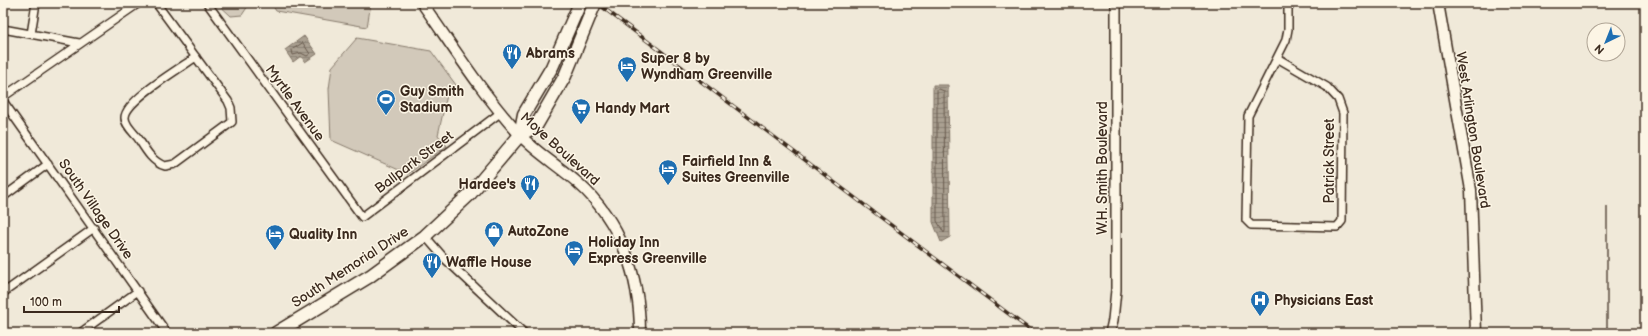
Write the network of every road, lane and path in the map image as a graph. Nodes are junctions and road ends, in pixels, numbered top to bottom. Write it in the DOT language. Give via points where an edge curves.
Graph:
graph roads {
  1 [pos="36,3"];
  2 [pos="125,3"];
  3 [pos="138,3"];
  4 [pos="156,3"];
  5 [pos="207,3"];
  6 [pos="422,3"];
  7 [pos="580,3"];
  8 [pos="594,3"];
  9 [pos="1116,3"];
  10 [pos="1288,3"];
  11 [pos="1438,3"];
  12 [pos="124,12"];
  13 [pos="3,30"];
  14 [pos="31,34"];
  15 [pos="80,43"];
  16 [pos="196,57"];
  17 [pos="1277,58"];
  18 [pos="3,97"];
  19 [pos="3,101"];
  20 [pos="500,113"];
  21 [pos="520,135"];
  22 [pos="48,164"];
  23 [pos="3,197"];
  24 [pos="362,217"];
  25 [pos="94,228"];
  26 [pos="425,236"];
  27 [pos="138,291"];
  28 [pos="3,293"];
  29 [pos="80,333"];
  30 [pos="167,333"];
  31 [pos="276,333"];
  32 [pos="524,333"];
  33 [pos="640,333"];
  34 [pos="1110,333"];
  35 [pos="1476,333"];
  1 -- 14 [label="street"];
  2 -- 12 [label="street"];
  3 -- 12 [label="street"];
  4 -- 16 [label="street"];
  5 -- 24 [label="street, Myrtle Avenue"];
  6 -- 20 [label="main road, Moye Boulevard"];
  7 -- 21 [label="main road, South Memorial Drive" via="552,67 524,114"];
  8 -- 21 [label="main road, South Memorial Drive" via="556,94 536,126"];
  9 -- 34 [label="street, W.H. Smith Boulevard" via="1116,290"];
  10 -- 17 [label="street" via="1286,40"];
  11 -- 35 [label="main road, West Arlington Boulevard" via="1471,190"];
  12 -- 15 [label="street"];
  13 -- 14 [label="street"];
  14 -- 15 [label="street"];
  15 -- 18 [label="street"];
  16 -- 16 [label="street" via="228,101 232,122 174,164 165,166 154,160 126,122 126,111 134,101"];
  17 -- 17 [label="street, Patrick Street" via="1334,92 1341,105 1342,221 1337,227 1248,223 1248,116"];
  19 -- 22 [label="street, South Village Drive"];
  20 -- 21 [label="main road, Moye Boulevard"];
  20 -- 24 [label="street, Ballpark Street"];
  21 -- 26 [label="main road, South Memorial Drive" via="470,194"];
  21 -- 33 [label="main road, Moye Boulevard" via="583,188 619,236 634,277"];
  22 -- 23 [label="street"];
  22 -- 25 [label="street, South Village Drive"];
  25 -- 27 [label="street, South Village Drive"];
  25 -- 28 [label="street"];
  26 -- 31 [label="main road, South Memorial Drive" via="370,276"];
  26 -- 32 [label="street" via="445,259"];
  27 -- 29 [label="street"];
  27 -- 30 [label="street, South Village Drive"];
}
